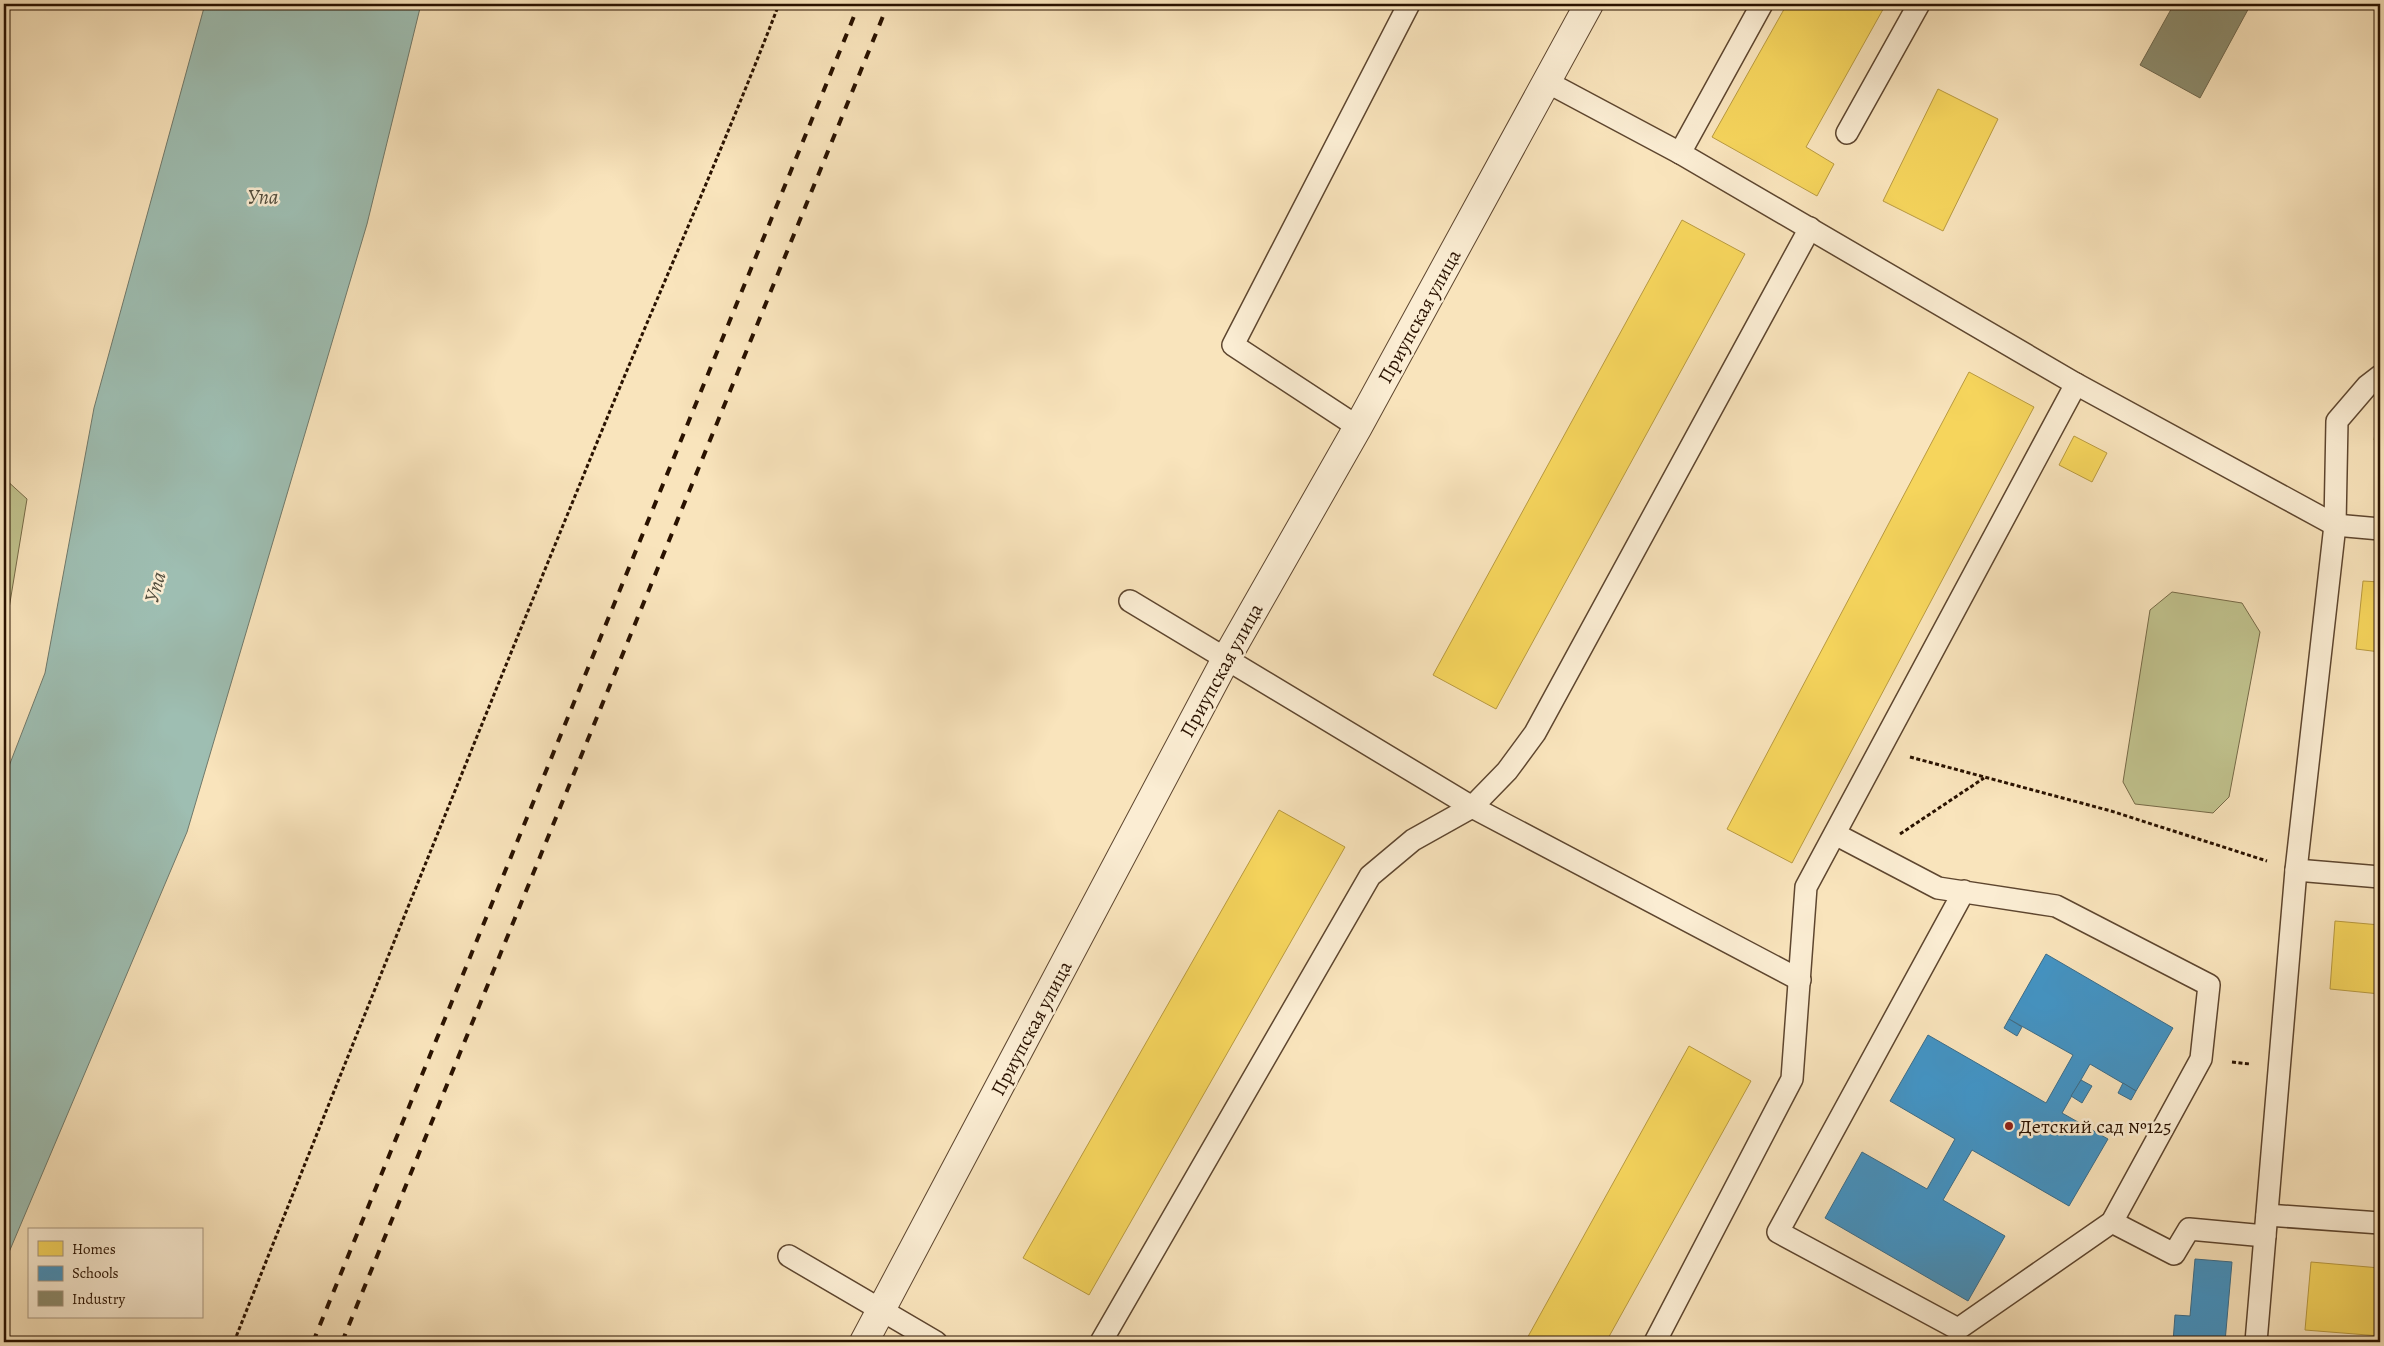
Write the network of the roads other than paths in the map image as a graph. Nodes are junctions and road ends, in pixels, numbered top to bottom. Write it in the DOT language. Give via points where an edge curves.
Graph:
graph roads {
  1 [pos="1409,4"];
  2 [pos="1590,4"];
  3 [pos="1762,4"];
  4 [pos="1919,4"];
  5 [pos="1547,82"];
  6 [pos="1847,133"];
  7 [pos="1680,153"];
  8 [pos="1810,228"];
  9 [pos="2380,376"];
  10 [pos="2076,384"];
  11 [pos="1358,427"];
  12 [pos="2335,525"];
  13 [pos="2380,529"];
  14 [pos="1130,601"];
  15 [pos="1227,657"];
  16 [pos="1472,807"];
  17 [pos="1835,834"];
  18 [pos="2296,870"];
  19 [pos="2380,877"];
  20 [pos="1964,892"];
  21 [pos="1800,980"];
  22 [pos="2112,1222"];
  23 [pos="2380,1223"];
  24 [pos="2266,1225"];
  25 [pos="789,1256"];
  26 [pos="882,1310"];
  27 [pos="864,1342"];
  28 [pos="936,1342"];
  29 [pos="1101,1342"];
  30 [pos="1656,1342"];
  31 [pos="2256,1342"];
  1 -- 11 [label="lane" via="1233,345"];
  2 -- 5 [label="street, Приупская улица"];
  3 -- 7 [label="lane"];
  4 -- 6 [label="lane"];
  5 -- 7 [label="lane"];
  5 -- 11 [label="street, Приупская улица"];
  7 -- 8 [label="lane"];
  8 -- 10 [label="lane"];
  8 -- 16 [label="lane" via="1535,733 1508,771"];
  9 -- 12 [label="lane" via="2337,421"];
  10 -- 12 [label="lane"];
  10 -- 17 [label="lane"];
  11 -- 15 [label="street, Приупская улица"];
  12 -- 13 [label="lane"];
  12 -- 18 [label="lane"];
  14 -- 15 [label="lane"];
  15 -- 16 [label="lane"];
  15 -- 26 [label="street, Приупская улица"];
  16 -- 21 [label="lane"];
  16 -- 29 [label="lane" via="1412,840 1370,876"];
  17 -- 20 [label="lane" via="1938,888"];
  17 -- 21 [label="lane" via="1806,887"];
  18 -- 19 [label="lane"];
  18 -- 24 [label="lane"];
  20 -- 22 [label="lane" via="2056,906 2209,985 2201,1059"];
  20 -- 22 [label="lane" via="1778,1232 1958,1329"];
  21 -- 30 [label="lane" via="1792,1079"];
  22 -- 24 [label="lane" via="2174,1254 2189,1229"];
  23 -- 24 [label="lane"];
  24 -- 31 [label="lane"];
  25 -- 26 [label="lane"];
  26 -- 27 [label="street, Приупская улица"];
  26 -- 28 [label="lane"];
}
